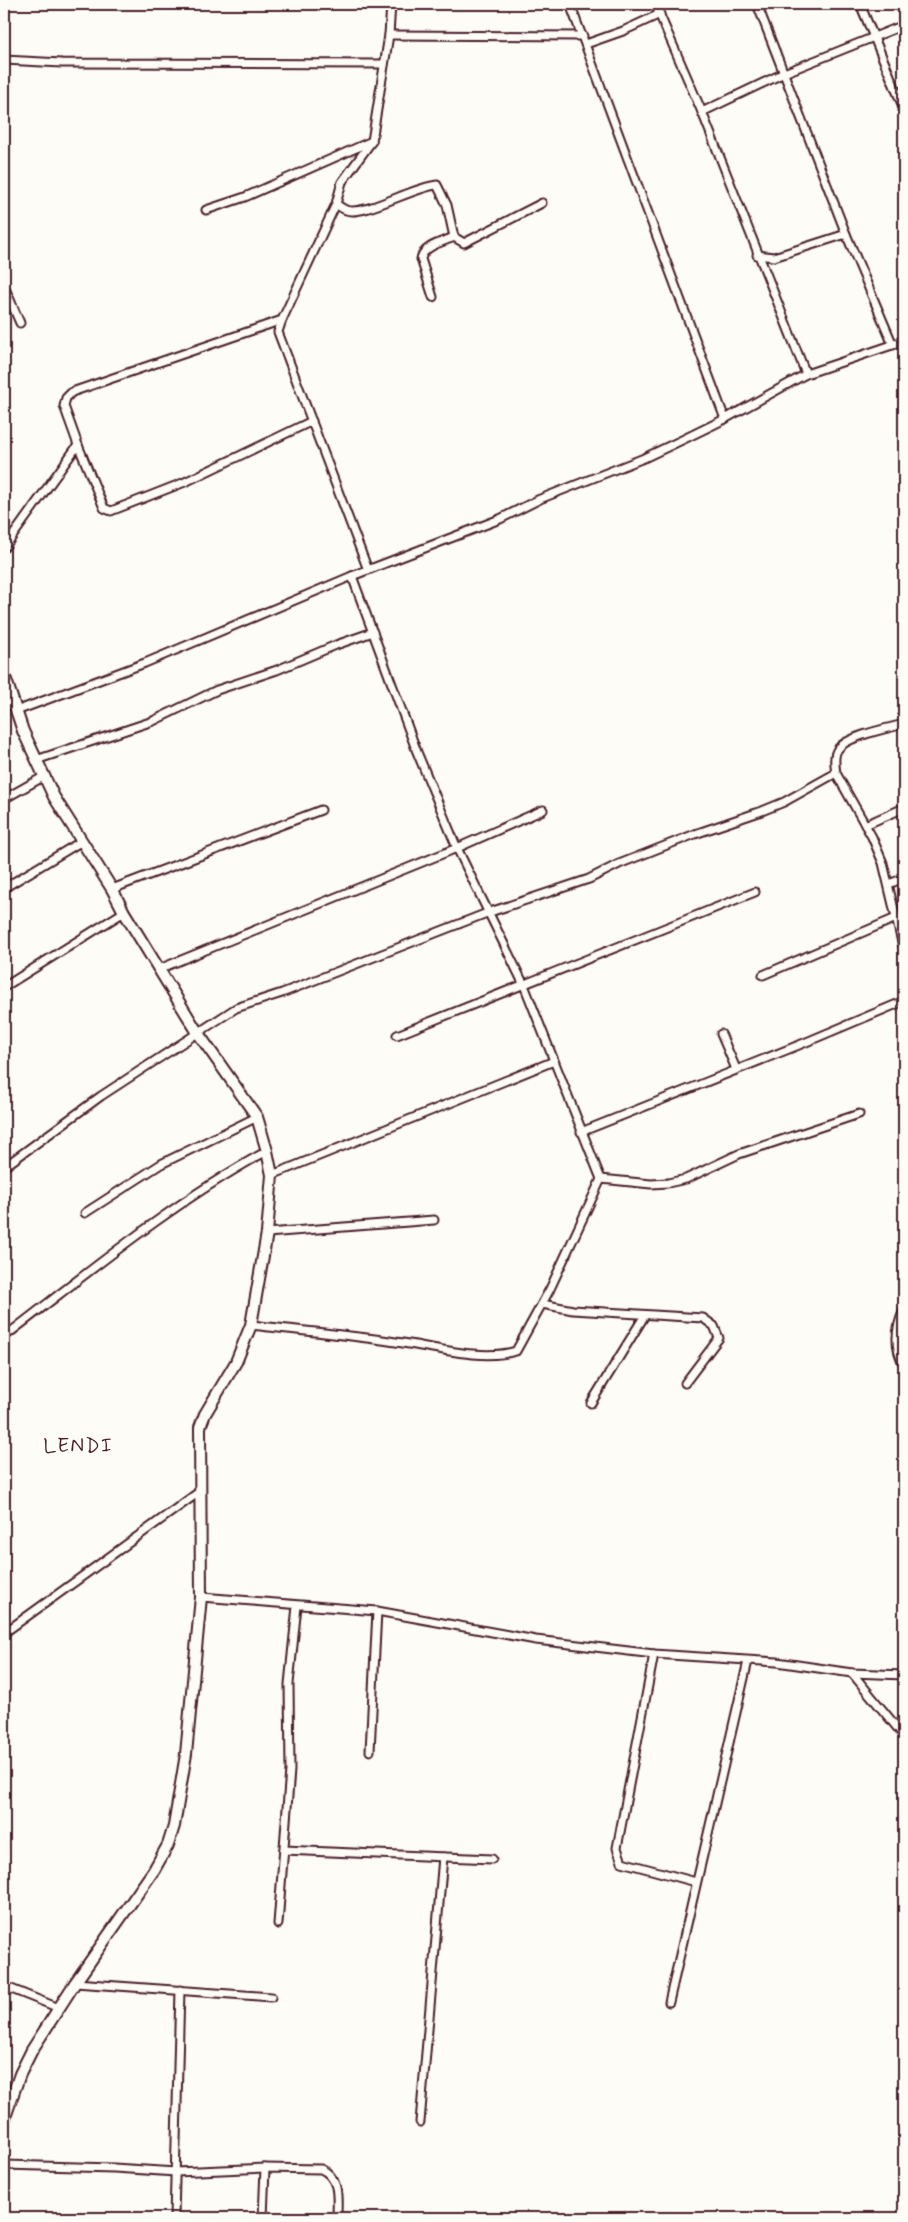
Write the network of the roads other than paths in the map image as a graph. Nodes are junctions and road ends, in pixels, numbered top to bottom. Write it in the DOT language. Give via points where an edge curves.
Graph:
graph roads {
  1 [pos="391,4"];
  2 [pos="570,4"];
  3 [pos="656,4"];
  4 [pos="757,4"];
  5 [pos="860,4"];
  6 [pos="660,14"];
  7 [pos="904,25"];
  8 [pos="390,35"];
  9 [pos="583,36"];
  10 [pos="874,38"];
  11 [pos="586,44"];
  12 [pos="4,60"];
  13 [pos="384,64"];
  14 [pos="784,72"];
  15 [pos="904,109"];
  16 [pos="702,112"];
  17 [pos="372,141"];
  18 [pos="542,203"];
  19 [pos="336,204"];
  20 [pos="206,210"];
  21 [pos="846,234"];
  22 [pos="454,237"];
  23 [pos="758,255"];
  24 [pos="4,286"];
  25 [pos="433,297"];
  26 [pos="282,320"];
  27 [pos="20,323"];
  28 [pos="904,341"];
  29 [pos="893,345"];
  30 [pos="806,374"];
  31 [pos="725,419"];
  32 [pos="312,421"];
  33 [pos="78,446"];
  34 [pos="4,548"];
  35 [pos="368,570"];
  36 [pos="352,576"];
  37 [pos="373,632"];
  38 [pos="4,674"];
  39 [pos="11,707"];
  40 [pos="904,724"];
  41 [pos="36,760"];
  42 [pos="836,772"];
  43 [pos="43,777"];
  44 [pos="4,799"];
  45 [pos="904,808"];
  46 [pos="321,810"];
  47 [pos="543,810"];
  48 [pos="865,825"];
  49 [pos="82,841"];
  50 [pos="457,848"];
  51 [pos="904,878"];
  52 [pos="889,884"];
  53 [pos="4,888"];
  54 [pos="112,888"];
  55 [pos="756,892"];
  56 [pos="124,912"];
  57 [pos="487,912"];
  58 [pos="896,918"];
  59 [pos="904,951"];
  60 [pos="159,969"];
  61 [pos="763,975"];
  62 [pos="524,985"];
  63 [pos="4,987"];
  64 [pos="904,1000"];
  65 [pos="198,1033"];
  66 [pos="721,1034"];
  67 [pos="397,1035"];
  68 [pos="554,1062"];
  69 [pos="736,1069"];
  70 [pos="859,1114"];
  71 [pos="257,1117"];
  72 [pos="581,1132"];
  73 [pos="267,1151"];
  74 [pos="4,1167"];
  75 [pos="272,1175"];
  76 [pos="601,1179"];
  77 [pos="85,1213"];
  78 [pos="434,1220"];
  79 [pos="267,1233"];
  80 [pos="542,1304"];
  81 [pos="904,1310"];
  82 [pos="645,1315"];
  83 [pos="251,1325"];
  84 [pos="4,1337"];
  85 [pos="904,1365"];
  86 [pos="685,1383"];
  87 [pos="591,1403"];
  88 [pos="199,1492"];
  89 [pos="201,1596"];
  90 [pos="297,1606"];
  91 [pos="377,1611"];
  92 [pos="4,1634"];
  93 [pos="654,1654"];
  94 [pos="748,1661"];
  95 [pos="852,1673"];
  96 [pos="904,1675"];
  97 [pos="904,1736"];
  98 [pos="370,1751"];
  99 [pos="284,1850"];
  100 [pos="442,1856"];
  101 [pos="492,1859"];
  102 [pos="696,1882"];
  103 [pos="278,1924"];
  104 [pos="75,1983"];
  105 [pos="4,1986"];
  106 [pos="180,1990"];
  107 [pos="271,1997"];
  108 [pos="669,2002"];
  109 [pos="59,2008"];
  110 [pos="4,2120"];
  111 [pos="420,2122"];
  112 [pos="4,2165"];
  113 [pos="265,2168"];
  114 [pos="176,2172"];
  115 [pos="174,2218"];
  116 [pos="263,2218"];
  117 [pos="337,2218"];
  1 -- 8 [label="street"];
  2 -- 9 [label="street"];
  3 -- 6 [label="street"];
  4 -- 14 [label="street"];
  5 -- 10 [label="street"];
  6 -- 11 [label="street"];
  6 -- 16 [label="street"];
  7 -- 10 [label="street"];
  8 -- 9 [label="street"];
  8 -- 13 [label="street"];
  9 -- 11 [label="street"];
  10 -- 14 [label="street"];
  10 -- 15 [label="street"];
  11 -- 31 [label="street"];
  12 -- 13 [label="street"];
  13 -- 17 [label="street"];
  14 -- 16 [label="street"];
  14 -- 21 [label="street"];
  16 -- 23 [label="street"];
  17 -- 19 [label="street" via="342,182"];
  17 -- 20 [label="street" via="245,197"];
  18 -- 22 [label="street" via="469,242 464,243"];
  19 -- 22 [label="street" via="347,211 371,208 408,192 437,185 447,205"];
  19 -- 26 [label="street"];
  21 -- 23 [label="street" via="774,257"];
  21 -- 29 [label="street"];
  22 -- 25 [label="street" via="421,254"];
  23 -- 30 [label="street"];
  24 -- 27 [label="street"];
  26 -- 32 [label="street" via="278,332 280,343"];
  26 -- 33 [label="street" via="72,392 64,406"];
  28 -- 29 [label="street"];
  29 -- 30 [label="street"];
  30 -- 31 [label="street"];
  31 -- 35 [label="street" via="644,458"];
  32 -- 33 [label="street" via="185,482 111,511 104,508"];
  32 -- 35 [label="street"];
  33 -- 34 [label="street"];
  35 -- 36 [label="street"];
  36 -- 37 [label="street"];
  36 -- 39 [label="street" via="145,663"];
  37 -- 41 [label="street" via="278,670 217,690 153,721"];
  37 -- 50 [label="street"];
  38 -- 39 [label="main road"];
  39 -- 41 [label="main road"];
  40 -- 42 [label="street" via="846,743 838,749"];
  41 -- 43 [label="main road"];
  42 -- 48 [label="street"];
  42 -- 57 [label="street" via="784,802 695,834 589,879"];
  43 -- 44 [label="street"];
  43 -- 49 [label="main road"];
  45 -- 48 [label="street"];
  46 -- 54 [label="street"];
  47 -- 50 [label="street"];
  48 -- 52 [label="street"];
  49 -- 53 [label="street"];
  49 -- 54 [label="main road"];
  50 -- 57 [label="street"];
  50 -- 60 [label="street"];
  51 -- 52 [label="street"];
  52 -- 58 [label="street"];
  54 -- 56 [label="main road"];
  55 -- 62 [label="street"];
  56 -- 60 [label="main road"];
  56 -- 63 [label="street"];
  57 -- 62 [label="street"];
  57 -- 65 [label="street" via="236,1008"];
  58 -- 59 [label="street"];
  58 -- 61 [label="street"];
  60 -- 65 [label="main road"];
  62 -- 67 [label="street"];
  62 -- 68 [label="street"];
  64 -- 69 [label="street" via="804,1044"];
  65 -- 71 [label="main road"];
  65 -- 74 [label="street" via="101,1096"];
  66 -- 69 [label="street"];
  68 -- 72 [label="street"];
  68 -- 75 [label="street"];
  69 -- 72 [label="street"];
  70 -- 76 [label="street" via="739,1154 686,1179 651,1184"];
  71 -- 73 [label="main road"];
  71 -- 77 [label="street" via="161,1164"];
  72 -- 76 [label="street"];
  73 -- 75 [label="main road"];
  73 -- 84 [label="street" via="191,1197"];
  75 -- 79 [label="main road"];
  76 -- 80 [label="street"];
  78 -- 79 [label="street"];
  79 -- 83 [label="main road"];
  80 -- 82 [label="street" via="573,1310"];
  80 -- 83 [label="street" via="516,1351 498,1355"];
  81 -- 85 [label="street" via="896,1343"];
  82 -- 86 [label="street" via="703,1318 718,1332 715,1345"];
  82 -- 87 [label="street"];
  83 -- 88 [label="main road" via="236,1362 200,1427"];
  88 -- 89 [label="main road"];
  88 -- 92 [label="street"];
  89 -- 90 [label="street"];
  89 -- 104 [label="main road" via="186,1754 168,1845"];
  90 -- 91 [label="street"];
  90 -- 99 [label="street" via="289,1684 291,1742"];
  91 -- 93 [label="street" via="518,1637"];
  91 -- 98 [label="street"];
  93 -- 94 [label="street"];
  93 -- 102 [label="street" via="617,1848 622,1862"];
  94 -- 95 [label="street"];
  94 -- 102 [label="street"];
  95 -- 96 [label="street"];
  95 -- 97 [label="street"];
  99 -- 100 [label="street"];
  99 -- 103 [label="street"];
  100 -- 101 [label="street"];
  100 -- 111 [label="street"];
  102 -- 108 [label="street"];
  104 -- 106 [label="street"];
  104 -- 109 [label="main road"];
  105 -- 109 [label="street"];
  106 -- 107 [label="street"];
  106 -- 114 [label="street"];
  109 -- 110 [label="main road" via="20,2074"];
  112 -- 114 [label="street"];
  113 -- 114 [label="street"];
  113 -- 116 [label="street"];
  113 -- 117 [label="street" via="329,2172 337,2188"];
  114 -- 115 [label="street"];
}
